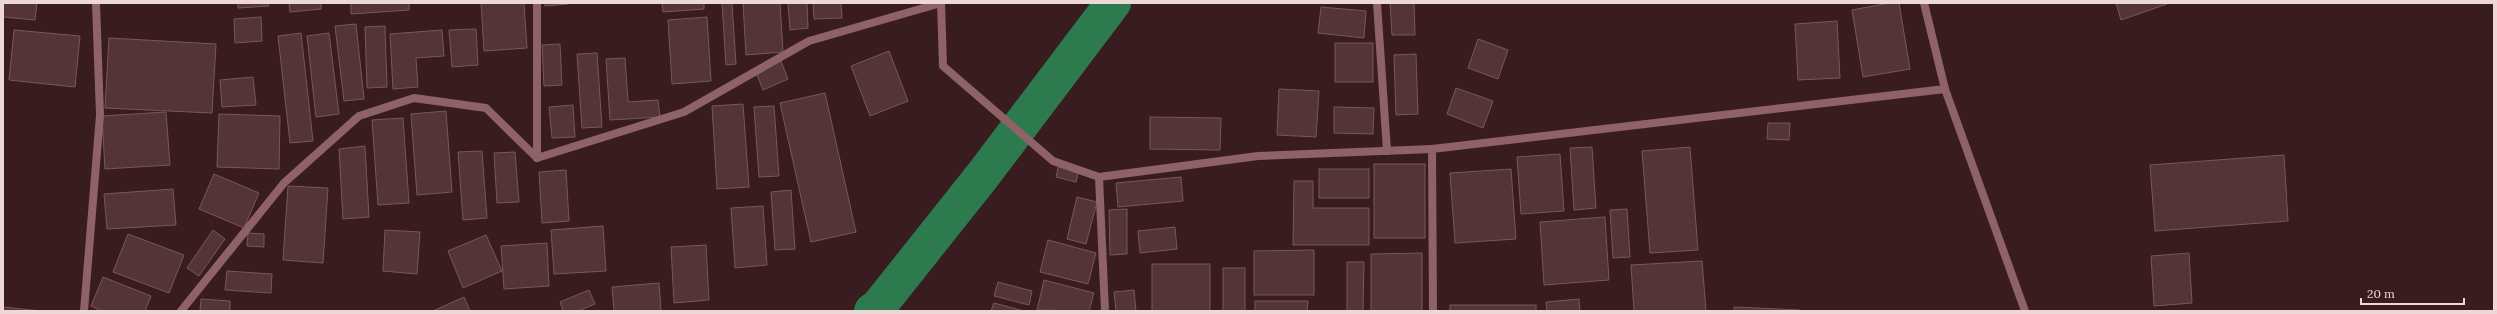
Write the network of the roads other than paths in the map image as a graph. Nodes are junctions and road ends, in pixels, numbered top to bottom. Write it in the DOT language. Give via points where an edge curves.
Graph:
graph roads {
  1 [pos="96,3"];
  2 [pos="537,3"];
  3 [pos="941,3"];
  4 [pos="1377,3"];
  5 [pos="1924,3"];
  6 [pos="1945,89"];
  7 [pos="1432,149"];
  8 [pos="1387,151"];
  9 [pos="537,158"];
  10 [pos="1099,177"];
  11 [pos="84,311"];
  12 [pos="181,311"];
  13 [pos="1105,311"];
  14 [pos="1433,311"];
  15 [pos="2025,311"];
  1 -- 11 [label="street" via="100,115"];
  2 -- 9 [label="street"];
  3 -- 9 [label="street" via="809,41 684,112"];
  3 -- 10 [label="street" via="943,66 1053,161"];
  4 -- 8 [label="street"];
  5 -- 6 [label="street"];
  6 -- 7 [label="street"];
  6 -- 15 [label="street"];
  7 -- 8 [label="street"];
  7 -- 14 [label="street"];
  8 -- 10 [label="street" via="1258,156"];
  9 -- 12 [label="street" via="486,108 414,98 359,116 284,183"];
  10 -- 13 [label="street"];
}
